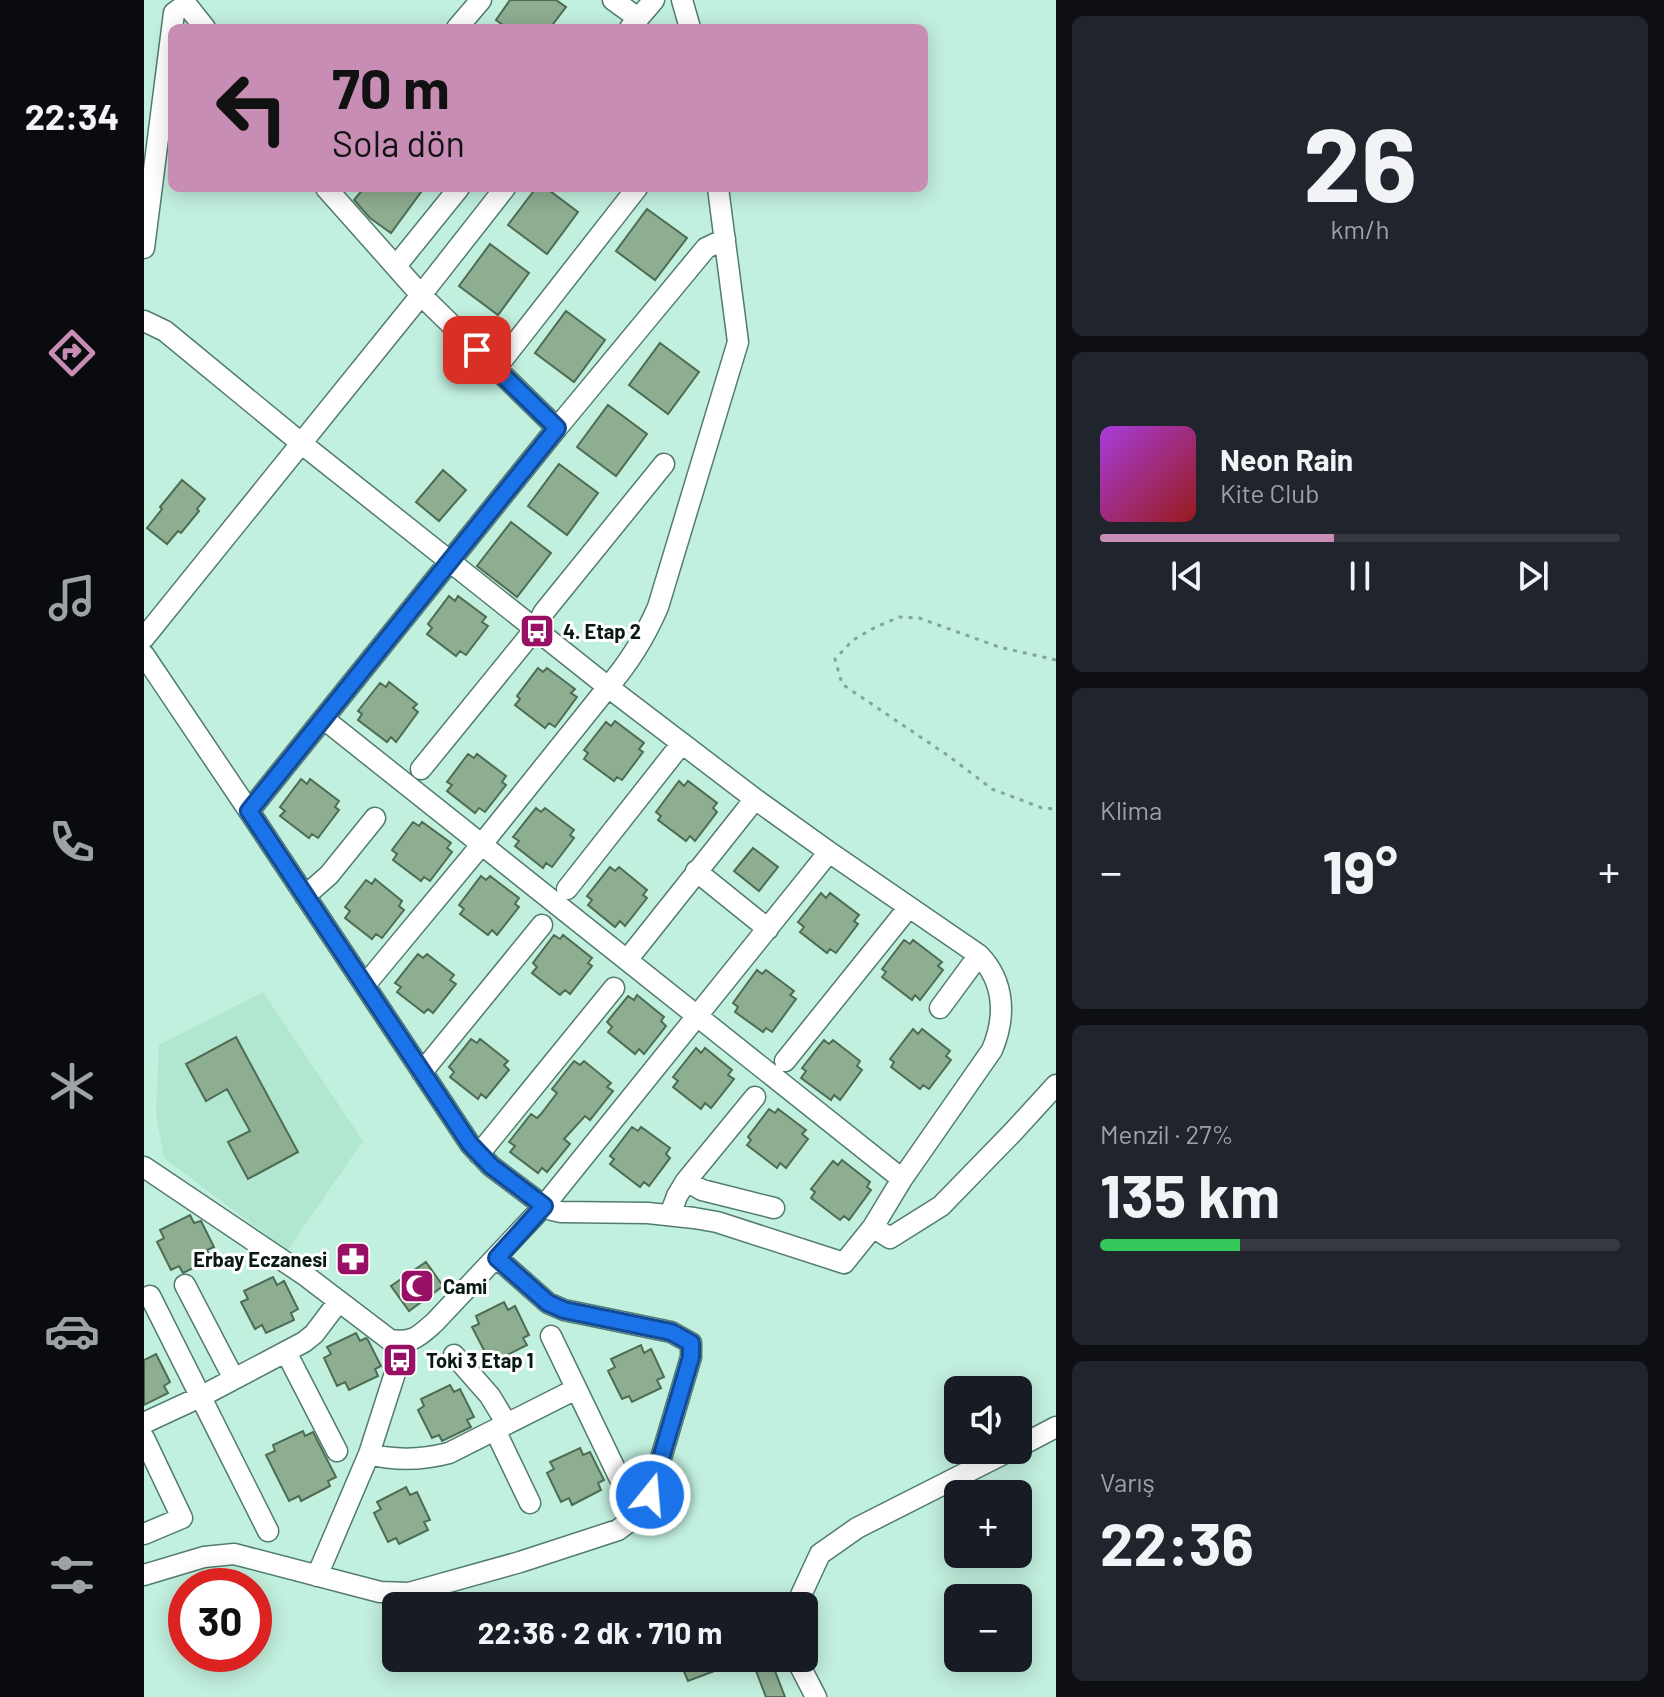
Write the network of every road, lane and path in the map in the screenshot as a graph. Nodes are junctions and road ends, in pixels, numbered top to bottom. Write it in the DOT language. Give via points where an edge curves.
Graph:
graph roads {
  1 [pos="481,0"];
  2 [pos="613,0"];
  3 [pos="654,0"];
  4 [pos="682,0"];
  5 [pos="634,23"];
  6 [pos="173,24"];
  7 [pos="202,24"];
  8 [pos="460,24"];
  9 [pos="689,24"];
  10 [pos="168,60"];
  11 [pos="330,192"];
  12 [pos="456,192"];
  13 [pos="502,192"];
  14 [pos="634,192"];
  15 [pos="719,192"];
  16 [pos="725,239"];
  17 [pos="144,248"];
  18 [pos="396,266"];
  19 [pos="421,295"];
  20 [pos="144,321"];
  21 [pos="496,368"];
  22 [pos="557,428"];
  23 [pos="301,443"];
  24 [pos="664,464"];
  25 [pos="450,561"];
  26 [pos="535,629"];
  27 [pos="144,638"];
  28 [pos="144,655"];
  29 [pos="1056,660"];
  30 [pos="608,687"];
  31 [pos="324,719"];
  32 [pos="682,743"];
  33 [pos="421,769"];
  34 [pos="755,799"];
  35 [pos="1056,809"];
  36 [pos="249,811"];
  37 [pos="375,818"];
  38 [pos="482,844"];
  39 [pos="829,852"];
  40 [pos="696,871"];
  41 [pos="567,889"];
  42 [pos="305,896"];
  43 [pos="909,907"];
  44 [pos="542,925"];
  45 [pos="768,929"];
  46 [pos="979,955"];
  47 [pos="627,960"];
  48 [pos="365,985"];
  49 [pos="614,988"];
  50 [pos="940,1008"];
  51 [pos="697,1015"];
  52 [pos="785,1061"];
  53 [pos="422,1072"];
  54 [pos="1056,1085"];
  55 [pos="755,1097"];
  56 [pos="479,1154"];
  57 [pos="144,1167"];
  58 [pos="902,1179"];
  59 [pos="686,1181"];
  60 [pos="544,1206"];
  61 [pos="774,1208"];
  62 [pos="670,1215"];
  63 [pos="873,1227"];
  64 [pos="497,1258"];
  65 [pos="185,1285"];
  66 [pos="150,1296"];
  67 [pos="339,1301"];
  68 [pos="551,1336"];
  69 [pos="405,1342"];
  70 [pos="286,1352"];
  71 [pos="454,1355"];
  72 [pos="234,1379"];
  73 [pos="576,1389"];
  74 [pos="200,1397"];
  75 [pos="144,1423"];
  76 [pos="501,1427"];
  77 [pos="1056,1427"];
  78 [pos="144,1438"];
  79 [pos="1032,1440"];
  80 [pos="337,1451"];
  81 [pos="369,1454"];
  82 [pos="983,1464"];
  83 [pos="619,1477"];
  84 [pos="530,1503"];
  85 [pos="268,1531"];
  86 [pos="144,1534"];
  87 [pos="144,1575"];
  88 [pos="317,1576"];
  89 [pos="802,1592"];
  90 [pos="803,1672"];
  91 [pos="816,1697"];
  1 -- 8 [label="street"];
  2 -- 5 [label="street"];
  3 -- 5 [label="street"];
  4 -- 9 [label="street"];
  6 -- 7 [label="street" via="174,13 186,4"];
  10 -- 17 [label="street"];
  11 -- 18 [label="street"];
  12 -- 18 [label="street"];
  13 -- 19 [label="street"];
  14 -- 21 [label="street"];
  15 -- 16 [label="street"];
  16 -- 22 [label="street" via="706,248"];
  16 -- 30 [label="street" via="738,342 658,607 646,635"];
  18 -- 19 [label="street"];
  19 -- 21 [label="street"];
  19 -- 23 [label="street"];
  20 -- 23 [label="street" via="165,331"];
  21 -- 22 [label="street"];
  22 -- 25 [label="street"];
  23 -- 25 [label="street"];
  23 -- 27 [label="street"];
  24 -- 26 [label="street"];
  25 -- 26 [label="street"];
  25 -- 31 [label="street"];
  26 -- 30 [label="street"];
  26 -- 33 [label="street"];
  28 -- 36 [label="street"];
  29 -- 35 [label="path" via="999,647 919,618 899,617 853,640 835,659 842,684 992,789"];
  30 -- 32 [label="street"];
  30 -- 38 [label="street"];
  31 -- 36 [label="street"];
  31 -- 38 [label="street"];
  32 -- 34 [label="street"];
  32 -- 41 [label="street"];
  34 -- 39 [label="street"];
  34 -- 40 [label="street"];
  36 -- 42 [label="street"];
  37 -- 42 [label="street"];
  38 -- 47 [label="street"];
  38 -- 48 [label="street"];
  39 -- 43 [label="street"];
  39 -- 45 [label="street"];
  40 -- 45 [label="street"];
  40 -- 47 [label="street"];
  42 -- 48 [label="street"];
  43 -- 46 [label="street"];
  43 -- 52 [label="street"];
  44 -- 53 [label="street"];
  45 -- 51 [label="street"];
  46 -- 50 [label="street"];
  46 -- 58 [label="street" via="988,964 1001,999 999,1034"];
  47 -- 51 [label="street"];
  48 -- 53 [label="street"];
  49 -- 56 [label="street"];
  51 -- 58 [label="street"];
  51 -- 60 [label="street"];
  53 -- 56 [label="street"];
  54 -- 63 [label="street" via="941,1206 890,1238"];
  55 -- 59 [label="street"];
  56 -- 60 [label="street"];
  57 -- 67 [label="street"];
  58 -- 63 [label="street"];
  59 -- 61 [label="street"];
  59 -- 62 [label="street"];
  60 -- 62 [label="street" via="561,1212"];
  60 -- 64 [label="street"];
  62 -- 63 [label="street" via="717,1222 844,1263"];
  64 -- 69 [label="street" via="435,1322"];
  64 -- 88 [label="street" via="548,1303 671,1332 691,1343 650,1495 618,1530 409,1593 380,1592"];
  65 -- 72 [label="street"];
  66 -- 74 [label="street"];
  67 -- 69 [label="street" via="390,1340"];
  67 -- 70 [label="street" via="314,1334"];
  68 -- 73 [label="street"];
  69 -- 81 [label="street"];
  70 -- 72 [label="street"];
  70 -- 80 [label="street"];
  71 -- 76 [label="street" via="490,1396"];
  72 -- 74 [label="street"];
  73 -- 76 [label="street"];
  73 -- 83 [label="street"];
  74 -- 75 [label="street"];
  74 -- 85 [label="street"];
  76 -- 81 [label="street" via="435,1457"];
  76 -- 84 [label="street"];
  77 -- 79 [label="street"];
  78 -- 86 [label="street" via="182,1518"];
  81 -- 88 [label="street"];
  82 -- 89 [label="street" via="857,1528 820,1554"];
  87 -- 88 [label="street" via="234,1554"];
  90 -- 91 [label="street"];
}
